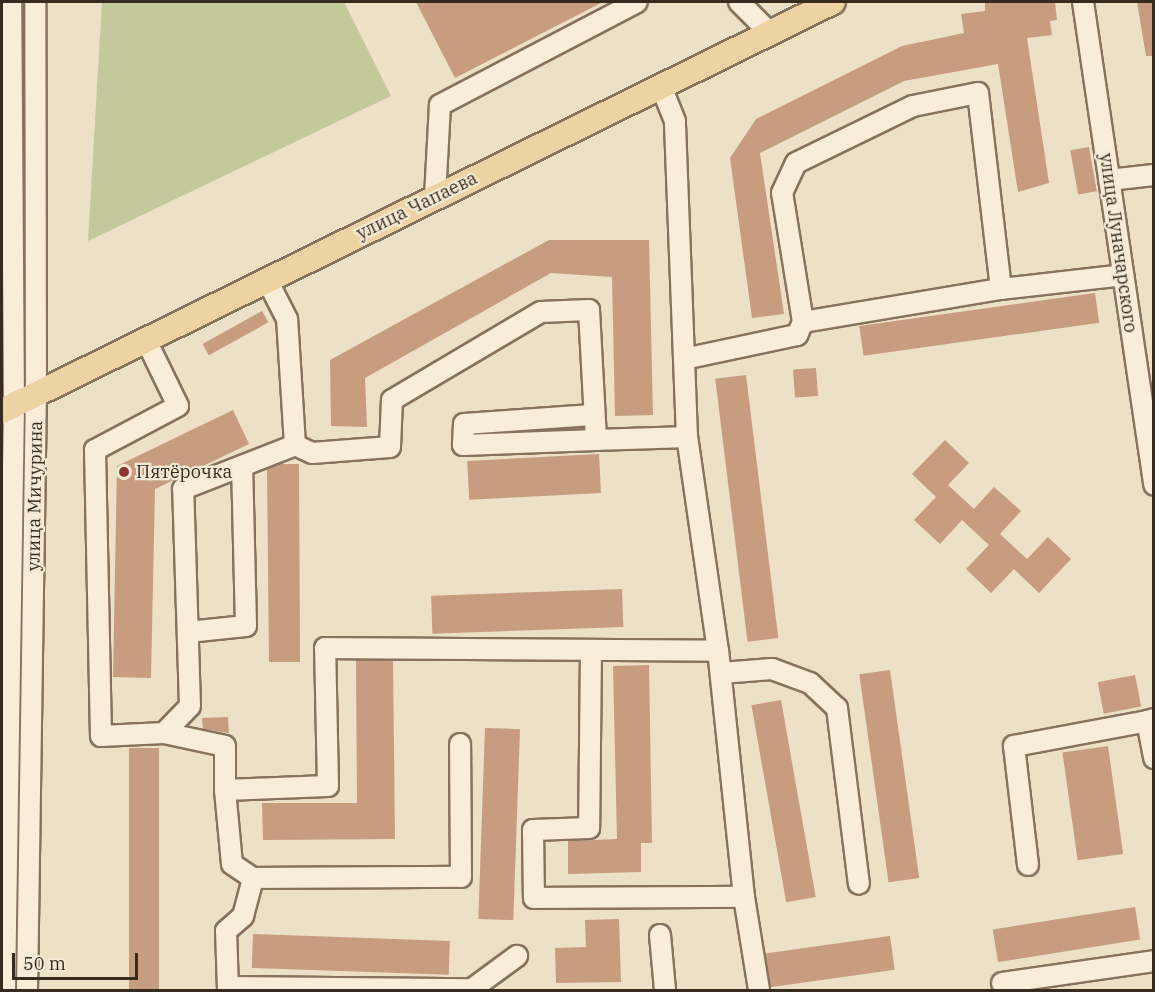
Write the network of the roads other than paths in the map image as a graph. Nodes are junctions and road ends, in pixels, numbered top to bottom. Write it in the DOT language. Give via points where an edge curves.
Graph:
graph roads {
  1 [pos="11,2"];
  2 [pos="35,2"];
  3 [pos="637,2"];
  4 [pos="739,2"];
  5 [pos="833,2"];
  6 [pos="1083,2"];
  7 [pos="770,33"];
  8 [pos="661,86"];
  9 [pos="1154,175"];
  10 [pos="1109,180"];
  11 [pos="435,197"];
  12 [pos="1123,276"];
  13 [pos="267,280"];
  14 [pos="1001,289"];
  15 [pos="803,322"];
  16 [pos="146,340"];
  17 [pos="684,359"];
  18 [pos="36,393"];
  19 [pos="8,407"];
  20 [pos="592,415"];
  21 [pos="687,437"];
  22 [pos="596,440"];
  23 [pos="295,446"];
  24 [pos="243,466"];
  25 [pos="1154,485"];
  26 [pos="188,632"];
  27 [pos="591,650"];
  28 [pos="718,651"];
  29 [pos="721,673"];
  30 [pos="6,696"];
  31 [pos="1150,720"];
  32 [pos="164,733"];
  33 [pos="460,744"];
  34 [pos="1154,758"];
  35 [pos="225,790"];
  36 [pos="1028,865"];
  37 [pos="253,878"];
  38 [pos="859,884"];
  39 [pos="744,897"];
  40 [pos="660,935"];
  41 [pos="518,956"];
  42 [pos="1154,961"];
  43 [pos="1002,983"];
  44 [pos="228,989"];
  45 [pos="5,990"];
  46 [pos="27,990"];
  47 [pos="665,990"];
  48 [pos="759,990"];
  1 -- 19 [label="street, улица Мичурина"];
  2 -- 18 [label="street, улица Мичурина"];
  3 -- 11 [label="street" via="440,105"];
  4 -- 7 [label="street"];
  5 -- 7 [label="main road, улица Чапаева"];
  6 -- 10 [label="street, улица Луначарского"];
  7 -- 8 [label="main road, улица Чапаева"];
  8 -- 11 [label="main road, улица Чапаева"];
  8 -- 17 [label="street" via="675,121"];
  9 -- 10 [label="street"];
  10 -- 12 [label="street, улица Луначарского"];
  11 -- 13 [label="main road, улица Чапаева"];
  12 -- 14 [label="street"];
  12 -- 25 [label="street, улица Луначарского"];
  13 -- 16 [label="main road, улица Чапаева"];
  13 -- 23 [label="street" via="286,319"];
  14 -- 15 [label="street"];
  14 -- 15 [label="street" via="978,93 913,106 796,163 782,193"];
  15 -- 17 [label="street" via="796,335"];
  16 -- 18 [label="main road, улица Чапаева"];
  16 -- 32 [label="street" via="178,406 95,450 101,736"];
  17 -- 21 [label="street"];
  18 -- 19 [label="main road, улица Чапаева"];
  18 -- 46 [label="street, улица Мичурина"];
  19 -- 30 [label="street, улица Мичурина"];
  20 -- 22 [label="street"];
  20 -- 22 [label="street" via="464,424 463,445"];
  20 -- 23 [label="street" via="589,310 541,312 392,400 390,447 312,453"];
  21 -- 22 [label="street"];
  21 -- 28 [label="street"];
  23 -- 24 [label="street"];
  24 -- 26 [label="street" via="183,489"];
  24 -- 26 [label="street" via="246,626"];
  26 -- 32 [label="street" via="190,706"];
  27 -- 28 [label="street"];
  27 -- 35 [label="street" via="325,648 328,786"];
  27 -- 39 [label="street" via="589,828 533,830 534,898"];
  28 -- 29 [label="street"];
  29 -- 38 [label="street" via="772,669 810,683 837,708"];
  29 -- 39 [label="street"];
  30 -- 45 [label="street, улица Мичурина"];
  31 -- 34 [label="street"];
  31 -- 36 [label="street" via="1014,746"];
  32 -- 35 [label="street" via="225,746"];
  33 -- 37 [label="street" via="461,877"];
  35 -- 37 [label="street" via="232,864"];
  37 -- 44 [label="street" via="243,916 226,931"];
  39 -- 48 [label="street"];
  40 -- 47 [label="street"];
  41 -- 44 [label="street" via="472,989"];
  42 -- 43 [label="street"];
}
